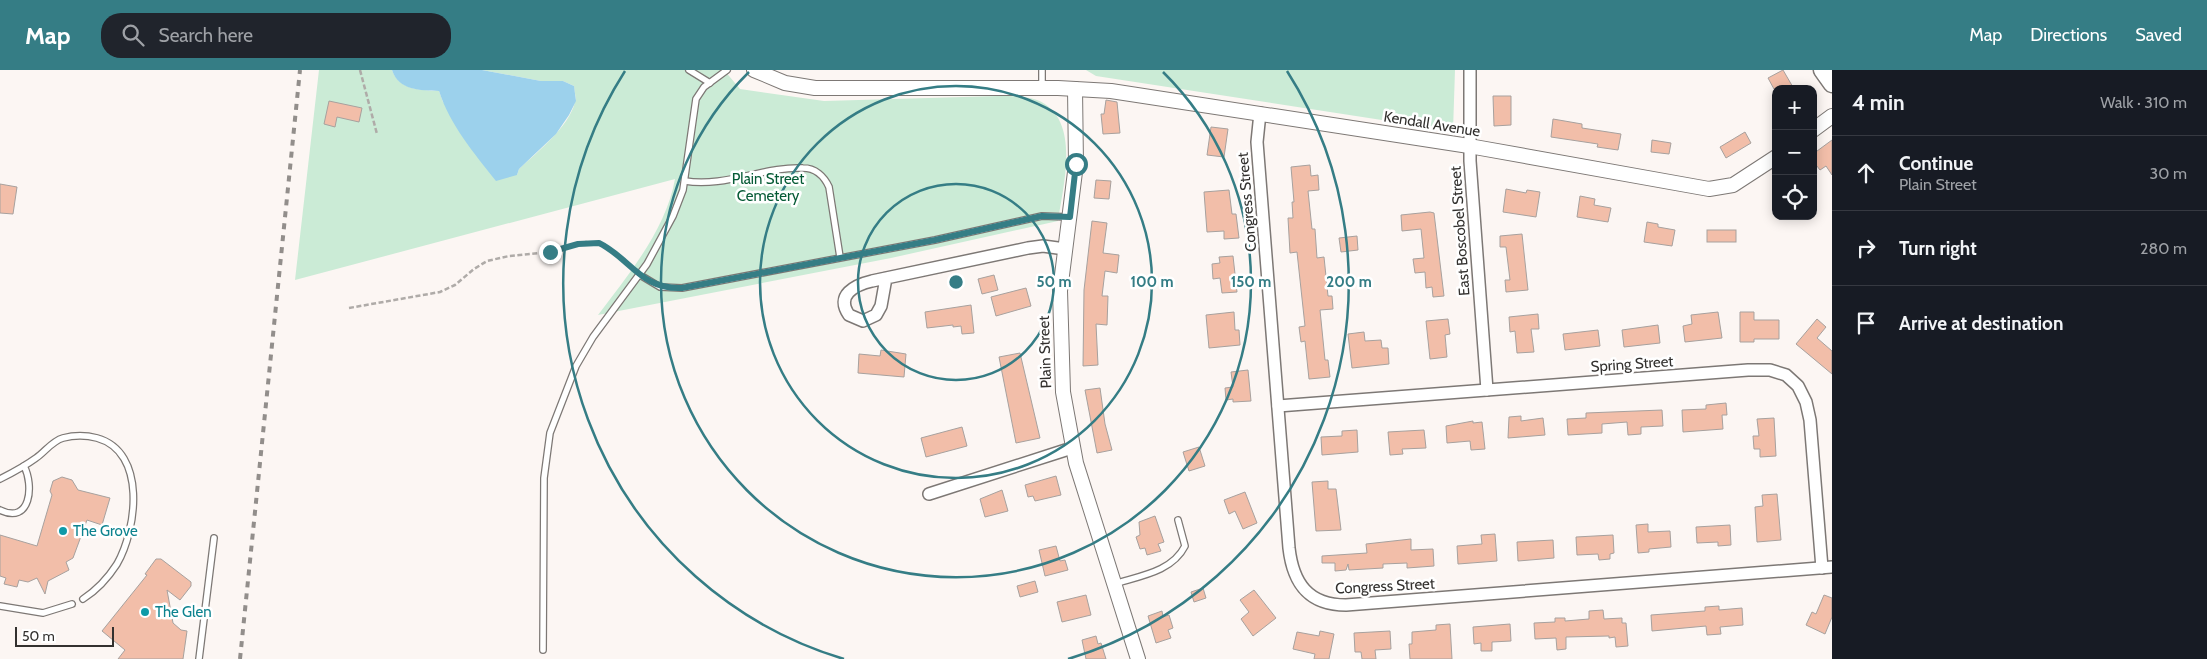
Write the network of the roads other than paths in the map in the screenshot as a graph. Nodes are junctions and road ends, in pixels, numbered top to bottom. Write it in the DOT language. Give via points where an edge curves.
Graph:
graph roads {
  1 [pos="689,70"];
  2 [pos="727,70"];
  3 [pos="754,70"];
  4 [pos="1042,70"];
  5 [pos="1470,70"];
  6 [pos="1822,70"];
  7 [pos="710,83"];
  8 [pos="1832,84"];
  9 [pos="1042,88"];
  10 [pos="1075,89"];
  11 [pos="1260,113"];
  12 [pos="1832,116"];
  13 [pos="1817,127"];
  14 [pos="1469,146"];
  15 [pos="1772,160"];
  16 [pos="685,181"];
  17 [pos="1070,217"];
  18 [pos="1064,248"];
  19 [pos="840,257"];
  20 [pos="640,275"];
  21 [pos="886,278"];
  22 [pos="1487,390"];
  23 [pos="1278,406"];
  24 [pos="1072,448"];
  25 [pos="24,466"];
  26 [pos="0,479"];
  27 [pos="929,494"];
  28 [pos="0,510"];
  29 [pos="1178,520"];
  30 [pos="214,538"];
  31 [pos="1827,567"];
  32 [pos="1114,584"];
  33 [pos="83,599"];
  34 [pos="72,604"];
  35 [pos="0,606"];
  36 [pos="543,650"];
  37 [pos="199,659"];
  38 [pos="1138,659"];
  1 -- 7 [label="lane"];
  2 -- 7 [label="lane"];
  3 -- 9 [label="street" via="785,83 823,89"];
  4 -- 9 [label="lane"];
  5 -- 14 [label="street, East Boscobel Street"];
  6 -- 8 [label="main road"];
  7 -- 16 [label="lane" via="700,93 695,106"];
  9 -- 10 [label="street"];
  10 -- 11 [label="street, Kendall Avenue" via="1142,94"];
  10 -- 17 [label="street, Plain Street" via="1076,164"];
  11 -- 14 [label="street, Kendall Avenue"];
  11 -- 23 [label="street, Congress Street" via="1257,142"];
  12 -- 13 [label="street"];
  14 -- 15 [label="street, Kendall Avenue" via="1709,189 1733,185"];
  14 -- 22 [label="street, East Boscobel Street"];
  16 -- 19 [label="lane" via="713,182 795,168 814,171 829,187"];
  16 -- 20 [label="lane" via="669,225"];
  17 -- 18 [label="street, Plain Street"];
  17 -- 19 [label="lane" via="1042,216"];
  18 -- 21 [label="street" via="1035,247"];
  18 -- 24 [label="street, Plain Street" via="1060,291 1061,368"];
  19 -- 20 [label="lane" via="682,288 660,286"];
  20 -- 36 [label="lane" via="593,337 576,366 550,433 544,478"];
  21 -- 21 [label="street" via="853,287 845,300 846,310 852,317 871,319 880,309"];
  22 -- 23 [label="street, Spring Street"];
  22 -- 31 [label="street, Spring Street" via="1748,370 1770,370 1786,375 1798,386 1809,411"];
  23 -- 31 [label="street, Congress Street" via="1292,567 1305,590 1327,604"];
  24 -- 27 [label="street"];
  24 -- 32 [label="street, Plain Street"];
  25 -- 26 [label="lane"];
  25 -- 28 [label="lane" via="29,483 26,505 12,514"];
  25 -- 33 [label="lane" via="58,440 79,436 109,443 127,462 133,485 133,503 122,551 108,577"];
  29 -- 32 [label="lane" via="1185,546 1181,555 1163,568"];
  30 -- 37 [label="lane"];
  32 -- 38 [label="street, Plain Street"];
  34 -- 35 [label="lane" via="43,613"];
}
